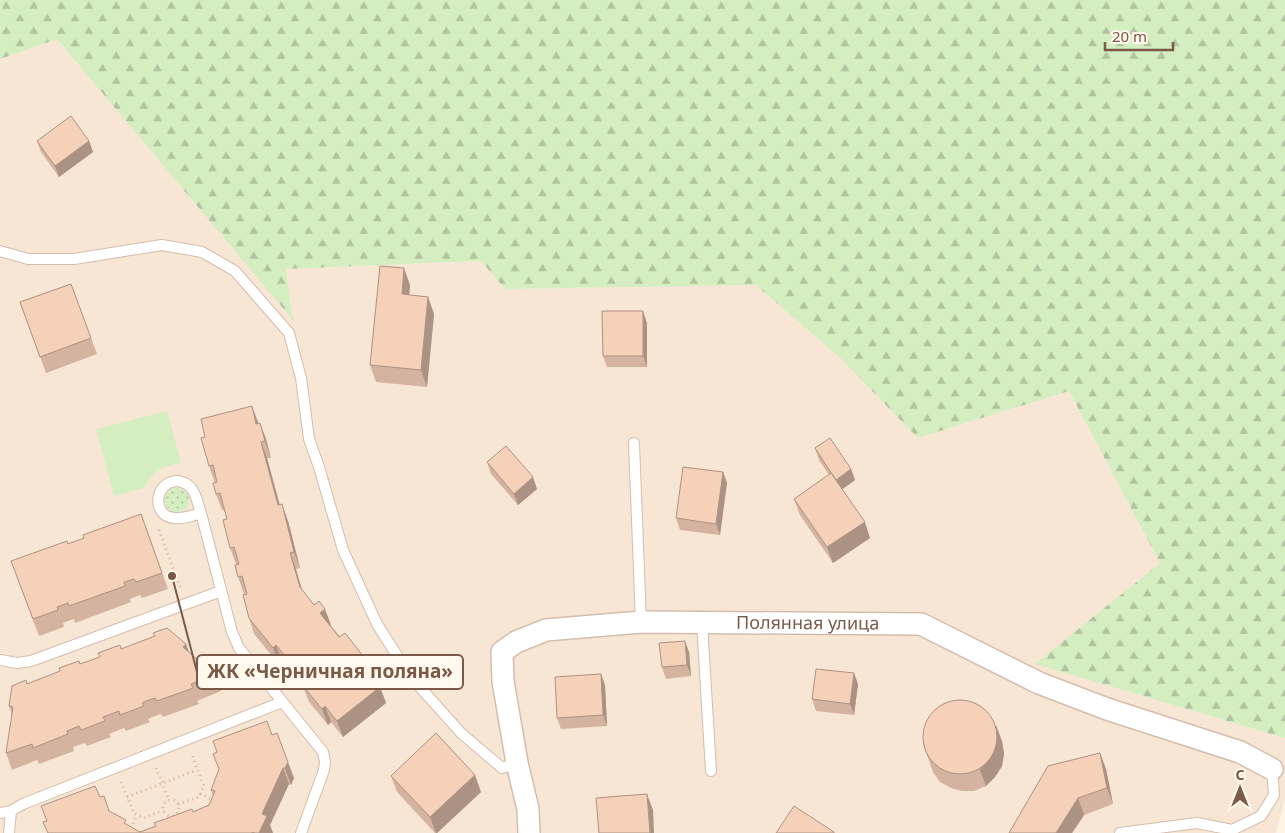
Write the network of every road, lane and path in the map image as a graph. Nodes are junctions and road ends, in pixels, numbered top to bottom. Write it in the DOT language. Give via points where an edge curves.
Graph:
graph roads {
  1 [pos="0,251"];
  2 [pos="634,443"];
  3 [pos="158,505"];
  4 [pos="201,513"];
  5 [pos="221,591"];
  6 [pos="186,604"];
  7 [pos="641,622"];
  8 [pos="702,623"];
  9 [pos="0,660"];
  10 [pos="282,702"];
  11 [pos="186,740"];
  12 [pos="517,763"];
  13 [pos="116,767"];
  14 [pos="1272,769"];
  15 [pos="197,770"];
  16 [pos="711,770"];
  17 [pos="162,781"];
  18 [pos="200,794"];
  19 [pos="127,796"];
  20 [pos="169,800"];
  21 [pos="219,802"];
  22 [pos="178,804"];
  23 [pos="163,810"];
  24 [pos="11,811"];
  25 [pos="0,814"];
  26 [pos="138,815"];
  27 [pos="173,815"];
  28 [pos="176,824"];
  29 [pos="9,833"];
  30 [pos="129,833"];
  31 [pos="301,833"];
  32 [pos="529,833"];
  33 [pos="1120,833"];
  1 -- 12 [label="lane" via="28,259 74,258 162,245 202,252 235,271 289,333 301,378 309,439 343,550 377,624 410,676 461,733 502,768"];
  2 -- 7 [label="lane"];
  3 -- 4 [label="lane" via="172,518"];
  3 -- 4 [label="lane" via="158,495 163,486 172,481 182,481 193,491"];
  3 -- 6 [label="path" via="157,524"];
  4 -- 5 [label="lane"];
  5 -- 6 [label="lane"];
  5 -- 10 [label="lane" via="239,648"];
  6 -- 9 [label="lane" via="31,661"];
  7 -- 8 [label="street, Полянная улица"];
  7 -- 12 [label="street, Полянная улица" via="546,630 516,642 502,652 503,681"];
  8 -- 14 [label="street, Полянная улица" via="921,624 1039,683 1107,709 1240,752"];
  8 -- 16 [label="lane"];
  10 -- 11 [label="lane"];
  10 -- 31 [label="lane" via="323,752 325,762"];
  11 -- 13 [label="lane"];
  11 -- 15 [label="path"];
  12 -- 32 [label="street, Полянная улица" via="528,809"];
  13 -- 19 [label="path"];
  13 -- 24 [label="lane"];
  14 -- 33 [label="lane" via="1274,795 1261,816 1232,830 1197,823"];
  15 -- 17 [label="path"];
  15 -- 18 [label="path" via="204,786"];
  17 -- 19 [label="path"];
  17 -- 20 [label="path"];
  18 -- 21 [label="path"];
  18 -- 22 [label="path"];
  19 -- 26 [label="path"];
  20 -- 22 [label="path"];
  20 -- 23 [label="path"];
  22 -- 27 [label="path" via="179,809"];
  23 -- 26 [label="path" via="144,818"];
  23 -- 27 [label="path" via="165,814"];
  24 -- 25 [label="lane"];
  24 -- 29 [label="lane"];
  26 -- 30 [label="path"];
  27 -- 28 [label="path"];
}
